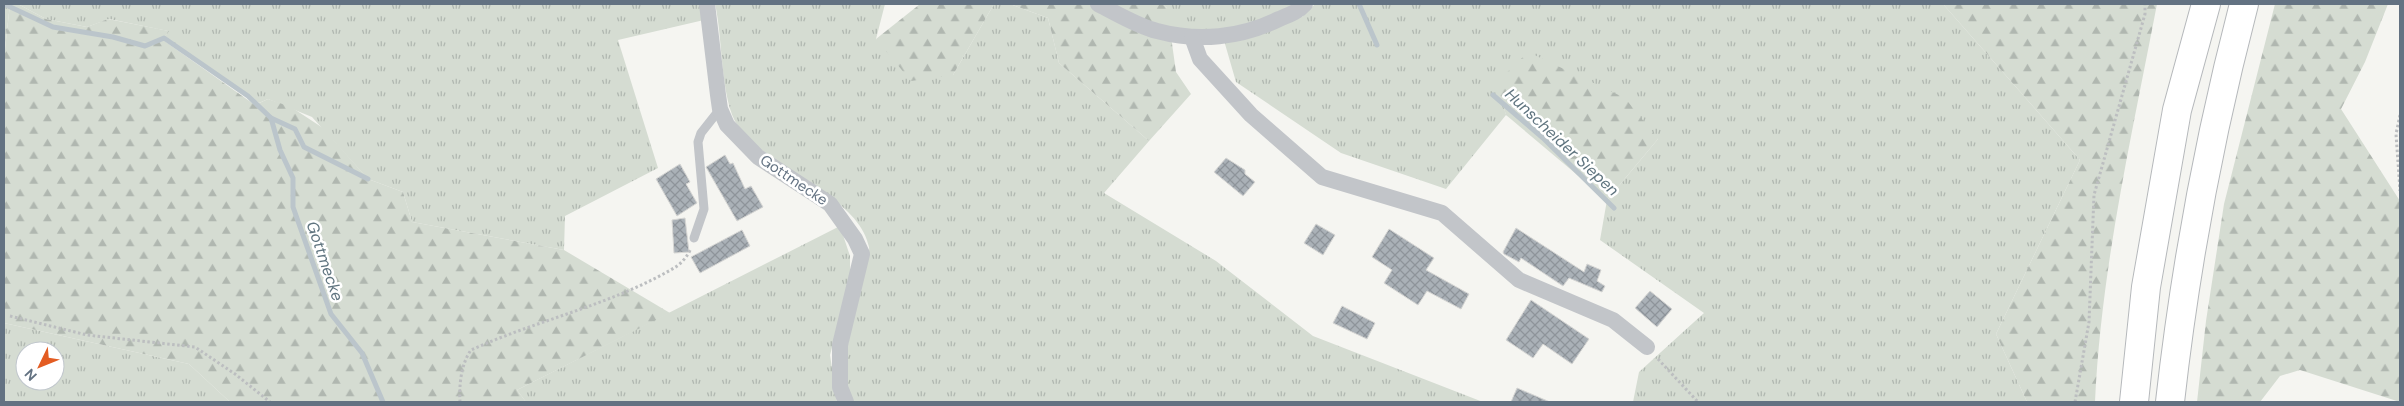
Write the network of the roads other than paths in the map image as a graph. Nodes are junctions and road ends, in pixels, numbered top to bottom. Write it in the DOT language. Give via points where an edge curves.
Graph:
graph roads {
  1 [pos="707,4"];
  2 [pos="1098,4"];
  3 [pos="1305,4"];
  4 [pos="2206,4"];
  5 [pos="2244,4"];
  6 [pos="1192,38"];
  7 [pos="720,109"];
  8 [pos="694,238"];
  9 [pos="1647,347"];
  10 [pos="846,402"];
  11 [pos="2134,402"];
  12 [pos="2170,402"];
  1 -- 7 [label="street, Gottmecke"];
  2 -- 6 [label="street" via="1155,31"];
  3 -- 6 [label="street" via="1300,10 1261,28 1224,36"];
  4 -- 11 [label="highway" via="2177,110 2146,287"];
  5 -- 12 [label="highway" via="2221,92 2179,324"];
  6 -- 9 [label="street" via="1200,59 1251,115 1322,177 1442,213 1519,280 1613,320"];
  7 -- 8 [label="lane" via="698,142 704,209"];
  7 -- 10 [label="street, Gottmecke" via="728,125 758,157 830,204 862,254 840,345 840,387"];
}
